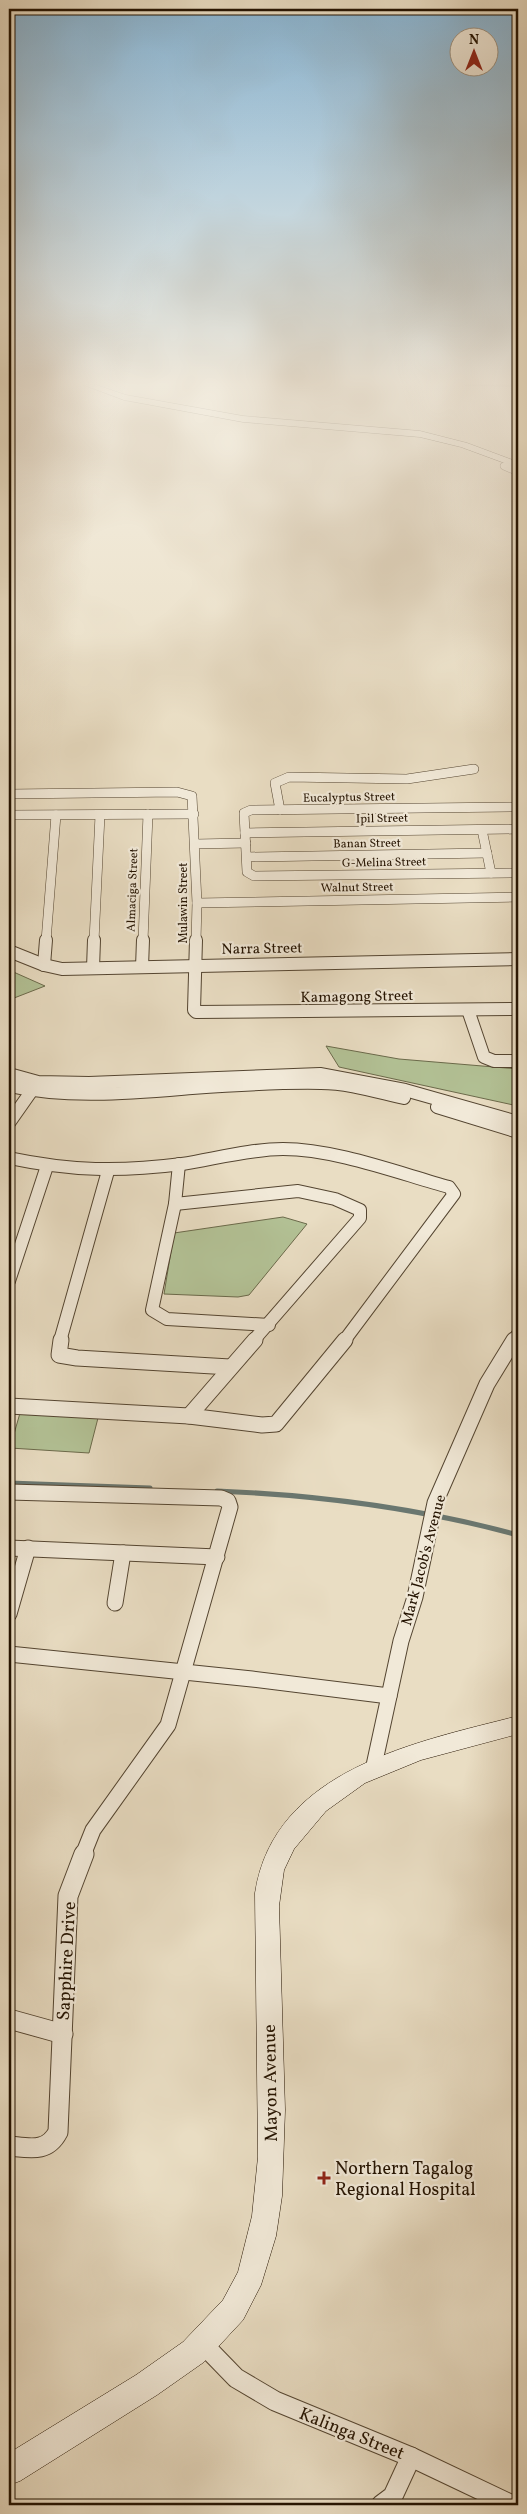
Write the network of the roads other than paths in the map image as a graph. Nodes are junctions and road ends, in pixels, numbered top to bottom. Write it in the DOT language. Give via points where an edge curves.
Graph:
graph roads {
  1 [pos="474,769"];
  2 [pos="9,794"];
  3 [pos="518,807"];
  4 [pos="280,810"];
  5 [pos="100,814"];
  6 [pos="148,814"];
  7 [pos="194,814"];
  8 [pos="9,815"];
  9 [pos="56,815"];
  10 [pos="9,829"];
  11 [pos="518,829"];
  12 [pos="482,830"];
  13 [pos="246,838"];
  14 [pos="195,844"];
  15 [pos="487,853"];
  16 [pos="247,857"];
  17 [pos="518,873"];
  18 [pos="491,874"];
  19 [pos="250,875"];
  20 [pos="518,897"];
  21 [pos="197,903"];
  22 [pos="9,951"];
  23 [pos="518,959"];
  24 [pos="44,965"];
  25 [pos="196,965"];
  26 [pos="142,967"];
  27 [pos="93,968"];
  28 [pos="518,1009"];
  29 [pos="468,1010"];
  30 [pos="196,1012"];
  31 [pos="518,1061"];
  32 [pos="12,1084"];
  33 [pos="35,1087"];
  34 [pos="518,1122"];
  35 [pos="9,1123"];
  36 [pos="518,1132"];
  37 [pos="9,1158"];
  38 [pos="179,1164"];
  39 [pos="47,1166"];
  40 [pos="108,1171"];
  41 [pos="175,1204"];
  42 [pos="9,1281"];
  43 [pos="269,1325"];
  44 [pos="518,1334"];
  45 [pos="230,1367"];
  46 [pos="9,1406"];
  47 [pos="189,1416"];
  48 [pos="9,1492"];
  49 [pos="9,1548"];
  50 [pos="28,1548"];
  51 [pos="123,1553"];
  52 [pos="217,1557"];
  53 [pos="115,1602"];
  54 [pos="9,1614"];
  55 [pos="9,1654"];
  56 [pos="184,1672"];
  57 [pos="389,1696"];
  58 [pos="518,1725"];
  59 [pos="373,1770"];
  60 [pos="9,2019"];
  61 [pos="63,2034"];
  62 [pos="9,2146"];
  63 [pos="203,2344"];
  64 [pos="411,2457"];
  65 [pos="9,2470"];
  66 [pos="381,2505"];
  67 [pos="512,2505"];
  1 -- 4 [label="street" via="407,779 342,775 289,777 275,783"];
  2 -- 7 [label="street, Mulawin Street" via="189,794 193,798"];
  3 -- 4 [label="street, Eucalyptus Street"];
  4 -- 13 [label="street, Eucalyptus Street" via="245,812"];
  5 -- 6 [label="street"];
  5 -- 9 [label="street"];
  5 -- 27 [label="street"];
  6 -- 7 [label="street"];
  6 -- 26 [label="street, Almaciga Street"];
  7 -- 14 [label="street, Mulawin Street"];
  8 -- 9 [label="street"];
  8 -- 10 [label="street"];
  9 -- 24 [label="street"];
  11 -- 12 [label="street, Ipil Street"];
  12 -- 13 [label="street, Ipil Street"];
  12 -- 15 [label="street"];
  13 -- 14 [label="street, Ipil Street"];
  13 -- 16 [label="street, Eucalyptus Street"];
  14 -- 21 [label="street, Mulawin Street"];
  15 -- 16 [label="street, Banan Street"];
  15 -- 18 [label="street"];
  16 -- 19 [label="street, Eucalyptus Street"];
  17 -- 18 [label="street, G-Melina Street"];
  18 -- 19 [label="street, G-Melina Street"];
  20 -- 21 [label="street, Walnut Street"];
  21 -- 25 [label="street, Mulawin Street"];
  22 -- 24 [label="street, Narra Street"];
  23 -- 25 [label="street, Narra Street"];
  24 -- 27 [label="street, Narra Street" via="62,969"];
  25 -- 26 [label="street, Narra Street"];
  25 -- 30 [label="street, Mulawin Street"];
  26 -- 27 [label="street, Narra Street"];
  28 -- 29 [label="street, Kamagong Street"];
  29 -- 30 [label="street, Kamagong Street"];
  29 -- 31 [label="street" via="484,1057 494,1061"];
  32 -- 33 [label="street"];
  33 -- 34 [label="street" via="320,1074 405,1090"];
  33 -- 35 [label="street"];
  33 -- 36 [label="street" via="119,1094 232,1085 336,1084 417,1101"];
  37 -- 39 [label="street"];
  38 -- 40 [label="street"];
  38 -- 41 [label="street"];
  38 -- 47 [label="street" via="282,1149 318,1151 449,1187 454,1194 326,1365 276,1424 262,1426"];
  39 -- 40 [label="street"];
  39 -- 42 [label="street"];
  40 -- 45 [label="street" via="59,1355"];
  41 -- 43 [label="street" via="152,1310 168,1319"];
  41 -- 43 [label="street" via="298,1191 335,1198 360,1210 360,1218"];
  43 -- 45 [label="street"];
  44 -- 57 [label="street, Mark Jacob's Avenue" via="487,1384 435,1503"];
  45 -- 47 [label="street"];
  46 -- 47 [label="street"];
  48 -- 52 [label="street, Sapphire Drive" via="222,1498 230,1507"];
  49 -- 50 [label="street"];
  50 -- 51 [label="street"];
  50 -- 54 [label="street"];
  51 -- 52 [label="street"];
  51 -- 53 [label="street"];
  52 -- 56 [label="street, Sapphire Drive"];
  55 -- 56 [label="street"];
  56 -- 57 [label="street"];
  56 -- 61 [label="street, Sapphire Drive" via="168,1725 93,1830 68,1896"];
  57 -- 59 [label="street, Mark Jacob's Avenue"];
  58 -- 59 [label="main road, Mayon Avenue" via="422,1751"];
  59 -- 63 [label="main road, Mayon Avenue" via="344,1786 311,1812 287,1841 272,1869 267,1916 270,2196 260,2244 244,2290 234,2308"];
  60 -- 61 [label="street"];
  61 -- 62 [label="street, Sapphire Drive" via="58,2132 54,2143 42,2149"];
  63 -- 64 [label="street, Kalinga Street" via="236,2378 274,2401"];
  63 -- 65 [label="main road, Mayon Avenue" via="156,2379"];
  64 -- 66 [label="street" via="393,2496"];
  64 -- 67 [label="street, Kalinga Street"];
}
